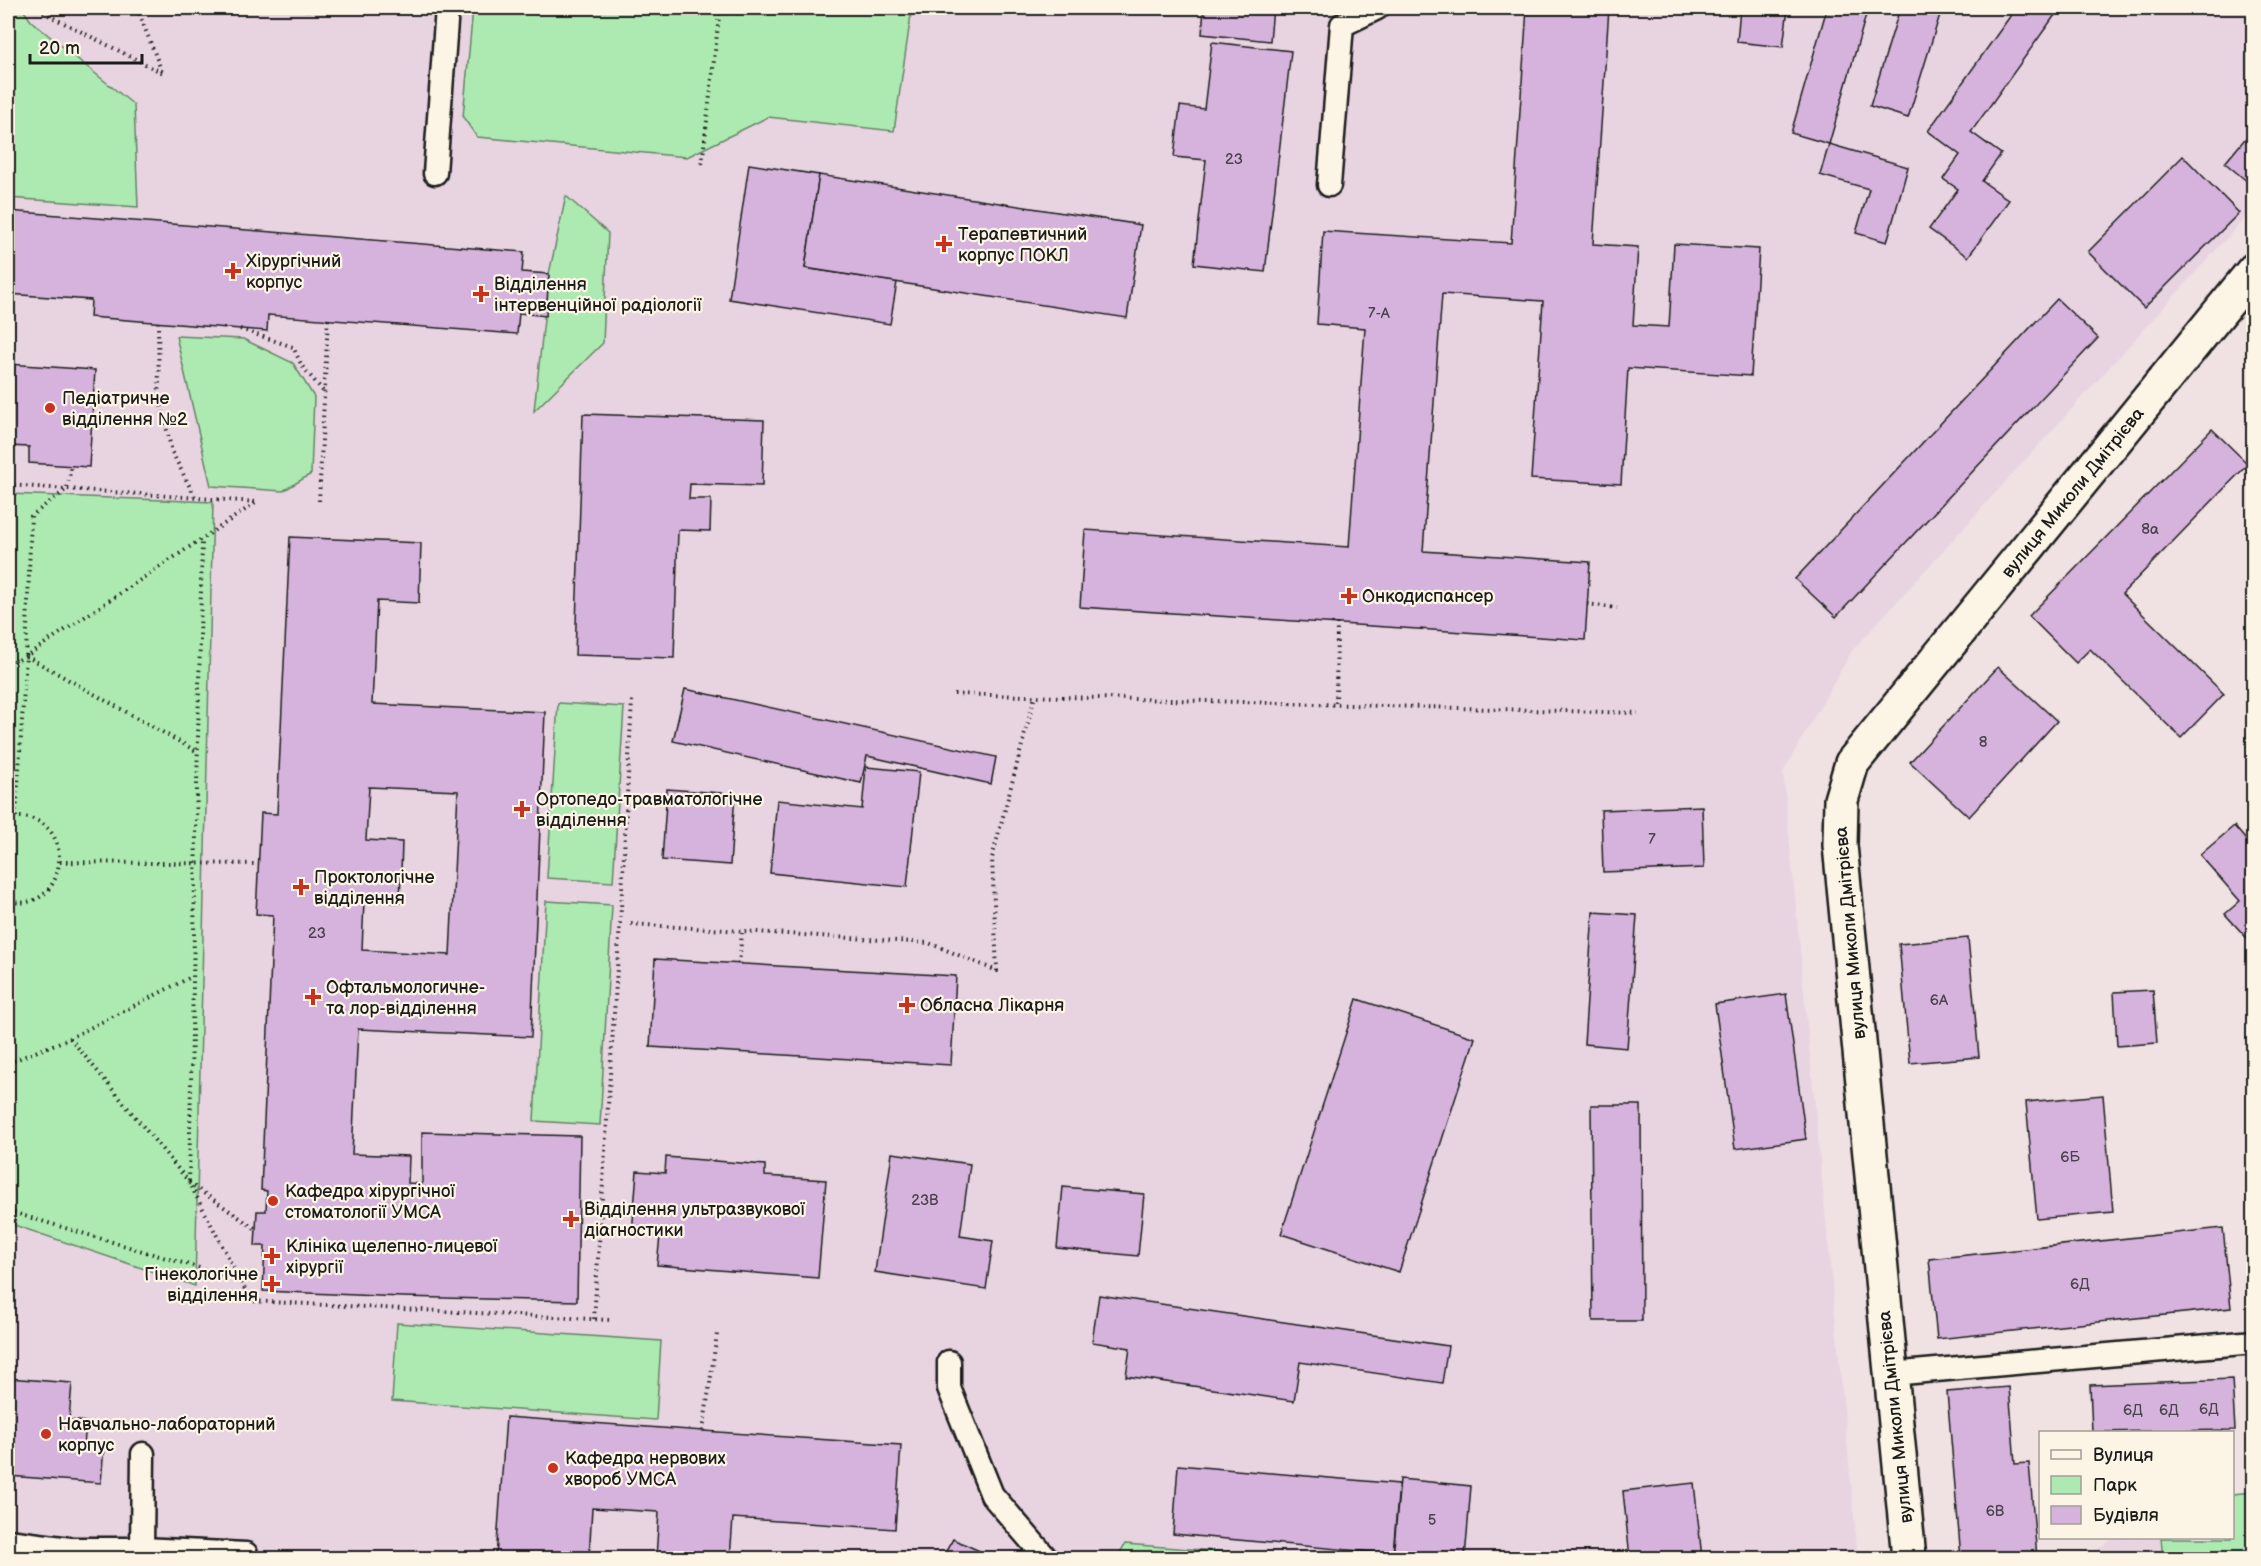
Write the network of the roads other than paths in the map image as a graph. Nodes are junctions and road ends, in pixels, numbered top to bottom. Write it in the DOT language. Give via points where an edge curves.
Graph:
graph roads {
  1 [pos="447,8"];
  2 [pos="1377,8"];
  3 [pos="435,173"];
  4 [pos="1329,185"];
  5 [pos="2253,270"];
  6 [pos="2253,1342"];
  7 [pos="949,1362"];
  8 [pos="1891,1374"];
  9 [pos="143,1454"];
  10 [pos="8,1541"];
  11 [pos="142,1549"];
  12 [pos="70,1554"];
  13 [pos="246,1554"];
  14 [pos="1046,1558"];
  15 [pos="1909,1558"];
  1 -- 3 [label="lane"];
  2 -- 4 [label="lane" via="1341,25"];
  5 -- 8 [label="street, вулиця Миколи Дмітрієва" via="1852,763 1841,800 1839,845"];
  6 -- 8 [label="lane"];
  7 -- 14 [label="lane" via="949,1388 992,1495"];
  8 -- 15 [label="street, вулиця Миколи Дмітрієва"];
  9 -- 11 [label="lane"];
  10 -- 12 [label="lane"];
  11 -- 12 [label="lane"];
  11 -- 13 [label="lane"];
}
